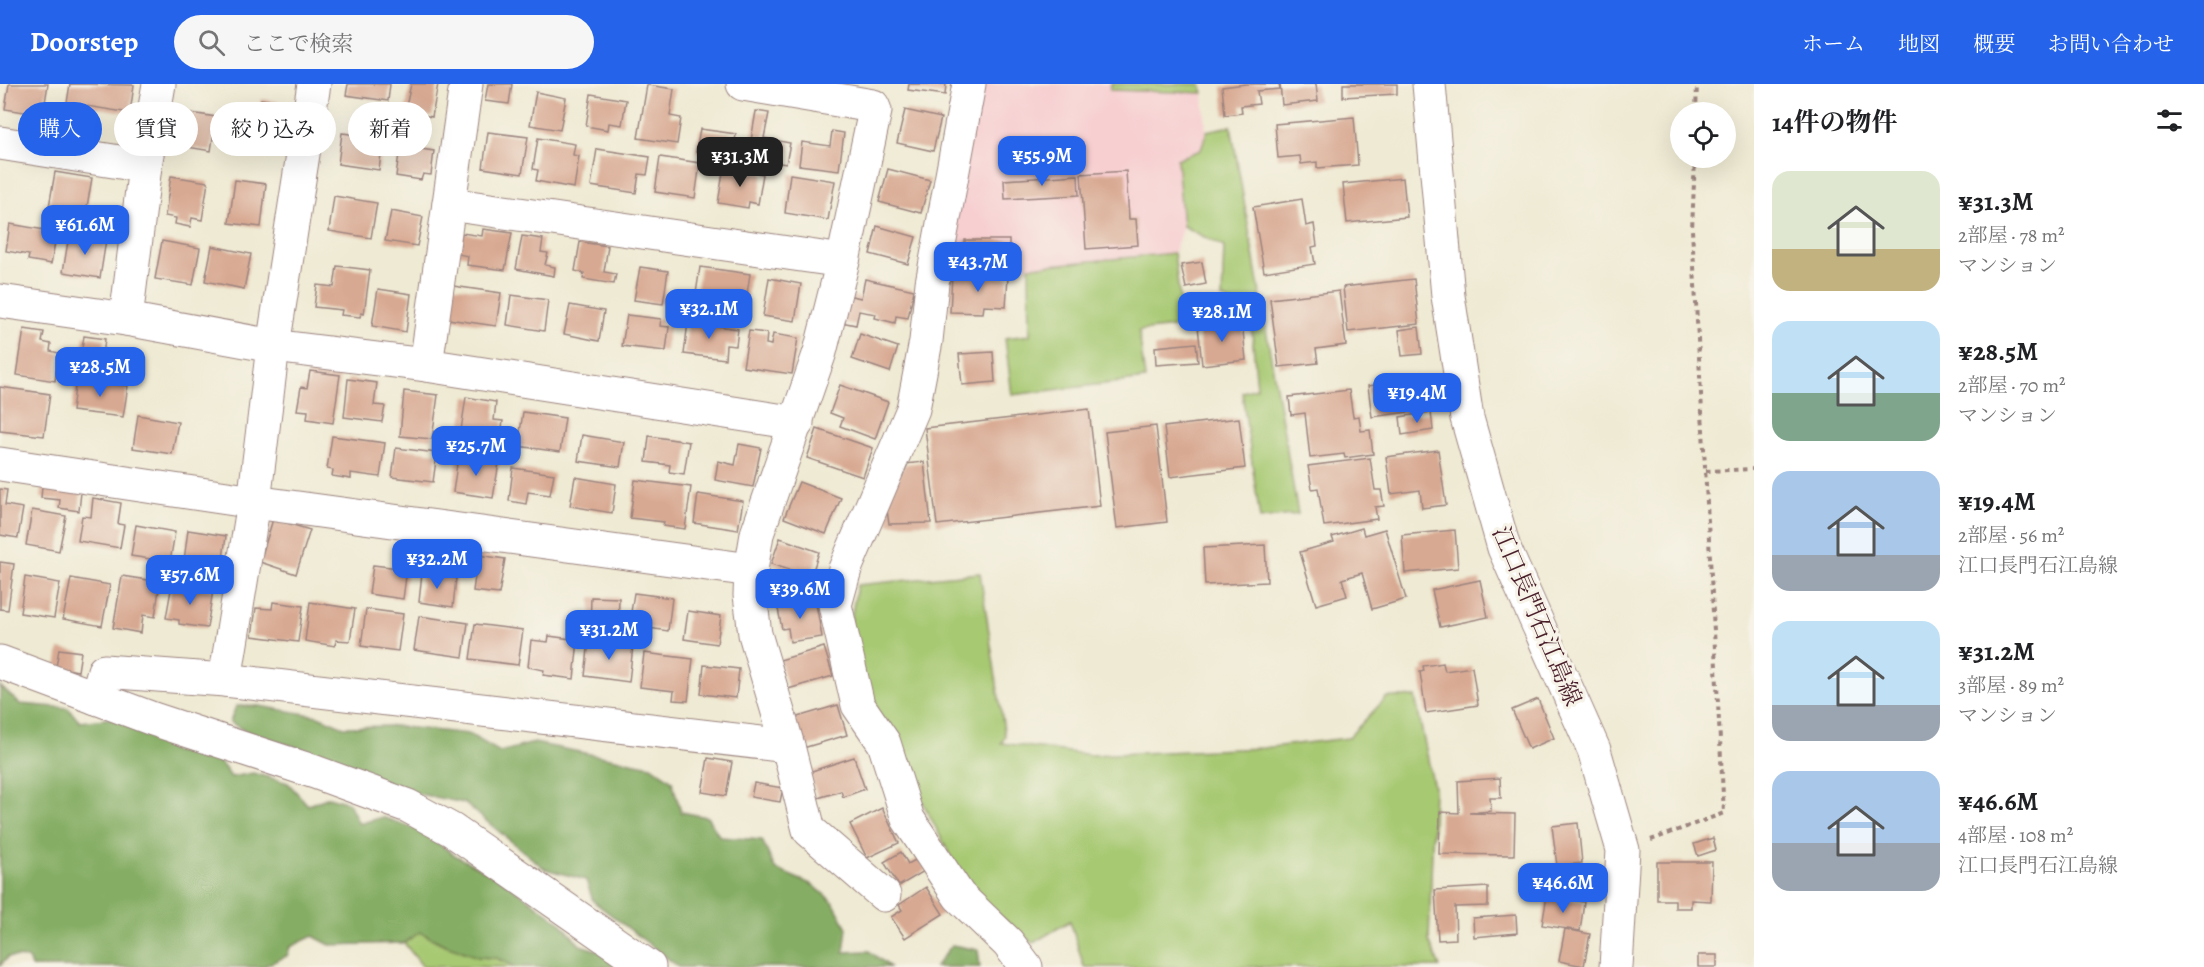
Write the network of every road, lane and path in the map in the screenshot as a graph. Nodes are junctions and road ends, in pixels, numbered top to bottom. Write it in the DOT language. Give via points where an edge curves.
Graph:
graph roads {
  1 [pos="159,84"];
  2 [pos="314,84"];
  3 [pos="466,84"];
  4 [pos="743,84"];
  5 [pos="969,84"];
  6 [pos="1429,84"];
  7 [pos="1697,84"];
  8 [pos="1696,102"];
  9 [pos="0,142"];
  10 [pos="146,165"];
  11 [pos="1695,168"];
  12 [pos="449,204"];
  13 [pos="843,261"];
  14 [pos="0,301"];
  15 [pos="126,319"];
  16 [pos="273,346"];
  17 [pos="426,365"];
  18 [pos="797,423"];
  19 [pos="0,464"];
  20 [pos="1754,469"];
  21 [pos="1706,471"];
  22 [pos="254,502"];
  23 [pos="751,570"];
  24 [pos="0,662"];
  25 [pos="225,680"];
  26 [pos="96,698"];
  27 [pos="788,746"];
  28 [pos="1623,850"];
  29 [pos="884,895"];
  30 [pos="649,967"];
  31 [pos="1026,967"];
  32 [pos="1616,967"];
  1 -- 10 [label="street"];
  2 -- 16 [label="street"];
  3 -- 12 [label="street"];
  4 -- 13 [label="street" via="873,106"];
  5 -- 31 [label="street" via="913,409 845,570 835,605 858,705 884,743 908,819 959,896 1008,943"];
  6 -- 28 [label="street, 江口長門石江島線" via="1449,296 1467,418 1504,548 1594,750"];
  7 -- 8 [label="path"];
  9 -- 10 [label="street"];
  10 -- 15 [label="street"];
  11 -- 21 [label="path" via="1692,230"];
  12 -- 13 [label="street"];
  12 -- 17 [label="street"];
  13 -- 18 [label="street"];
  14 -- 15 [label="street"];
  15 -- 16 [label="street"];
  16 -- 17 [label="street"];
  16 -- 22 [label="street"];
  17 -- 18 [label="street"];
  18 -- 23 [label="street" via="757,534"];
  19 -- 22 [label="street"];
  20 -- 21 [label="path"];
  21 -- 28 [label="path" via="1724,813"];
  22 -- 23 [label="street"];
  22 -- 25 [label="street"];
  23 -- 27 [label="street" via="754,634"];
  24 -- 26 [label="street"];
  25 -- 26 [label="street" via="104,671"];
  25 -- 27 [label="street"];
  26 -- 30 [label="street" via="408,806 452,831"];
  27 -- 29 [label="street" via="809,830"];
  28 -- 32 [label="street, 江口長門石江島線"];
}
